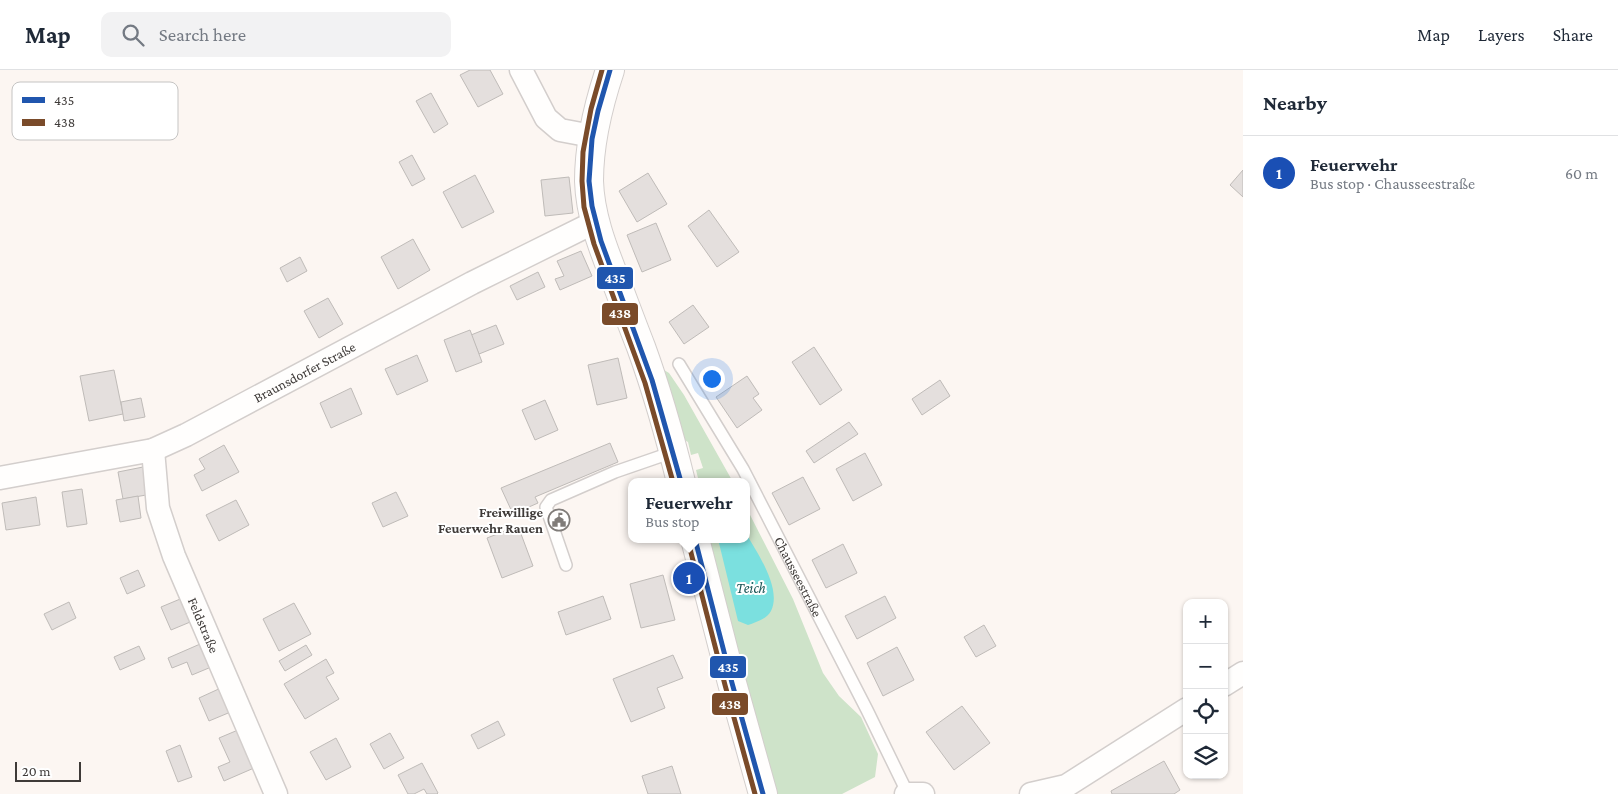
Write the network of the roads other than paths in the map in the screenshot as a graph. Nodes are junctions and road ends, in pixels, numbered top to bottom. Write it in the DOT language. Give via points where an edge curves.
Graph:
graph roads {
  1 [pos="521,70"];
  2 [pos="610,70"];
  3 [pos="592,136"];
  4 [pos="595,222"];
  5 [pos="679,364"];
  6 [pos="154,450"];
  7 [pos="673,452"];
  8 [pos="0,478"];
  9 [pos="679,478"];
  10 [pos="748,478"];
  11 [pos="750,483"];
  12 [pos="695,543"];
  13 [pos="566,565"];
  14 [pos="1243,673"];
  15 [pos="1228,682"];
  16 [pos="1183,712"];
  17 [pos="276,794"];
  18 [pos="763,794"];
  19 [pos="907,794"];
  20 [pos="923,794"];
  21 [pos="1031,794"];
  1 -- 3 [label="street" via="546,118 560,130"];
  2 -- 3 [label="main road"];
  3 -- 4 [label="main road" via="589,182"];
  4 -- 6 [label="street, Braunsdorfer Straße"];
  4 -- 7 [label="main road" via="642,350"];
  5 -- 10 [label="lane, Chausseestraße"];
  6 -- 8 [label="street, Braunsdorfer Straße"];
  6 -- 17 [label="street, Feldstraße" via="158,508 174,556"];
  7 -- 9 [label="main road"];
  7 -- 13 [label="lane" via="615,472 551,500 546,507"];
  11 -- 19 [label="lane, Chausseestraße"];
  12 -- 18 [label="main road"];
  14 -- 15 [label="street"];
  16 -- 21 [label="street" via="1066,786"];
  19 -- 20 [label="street"];
}
